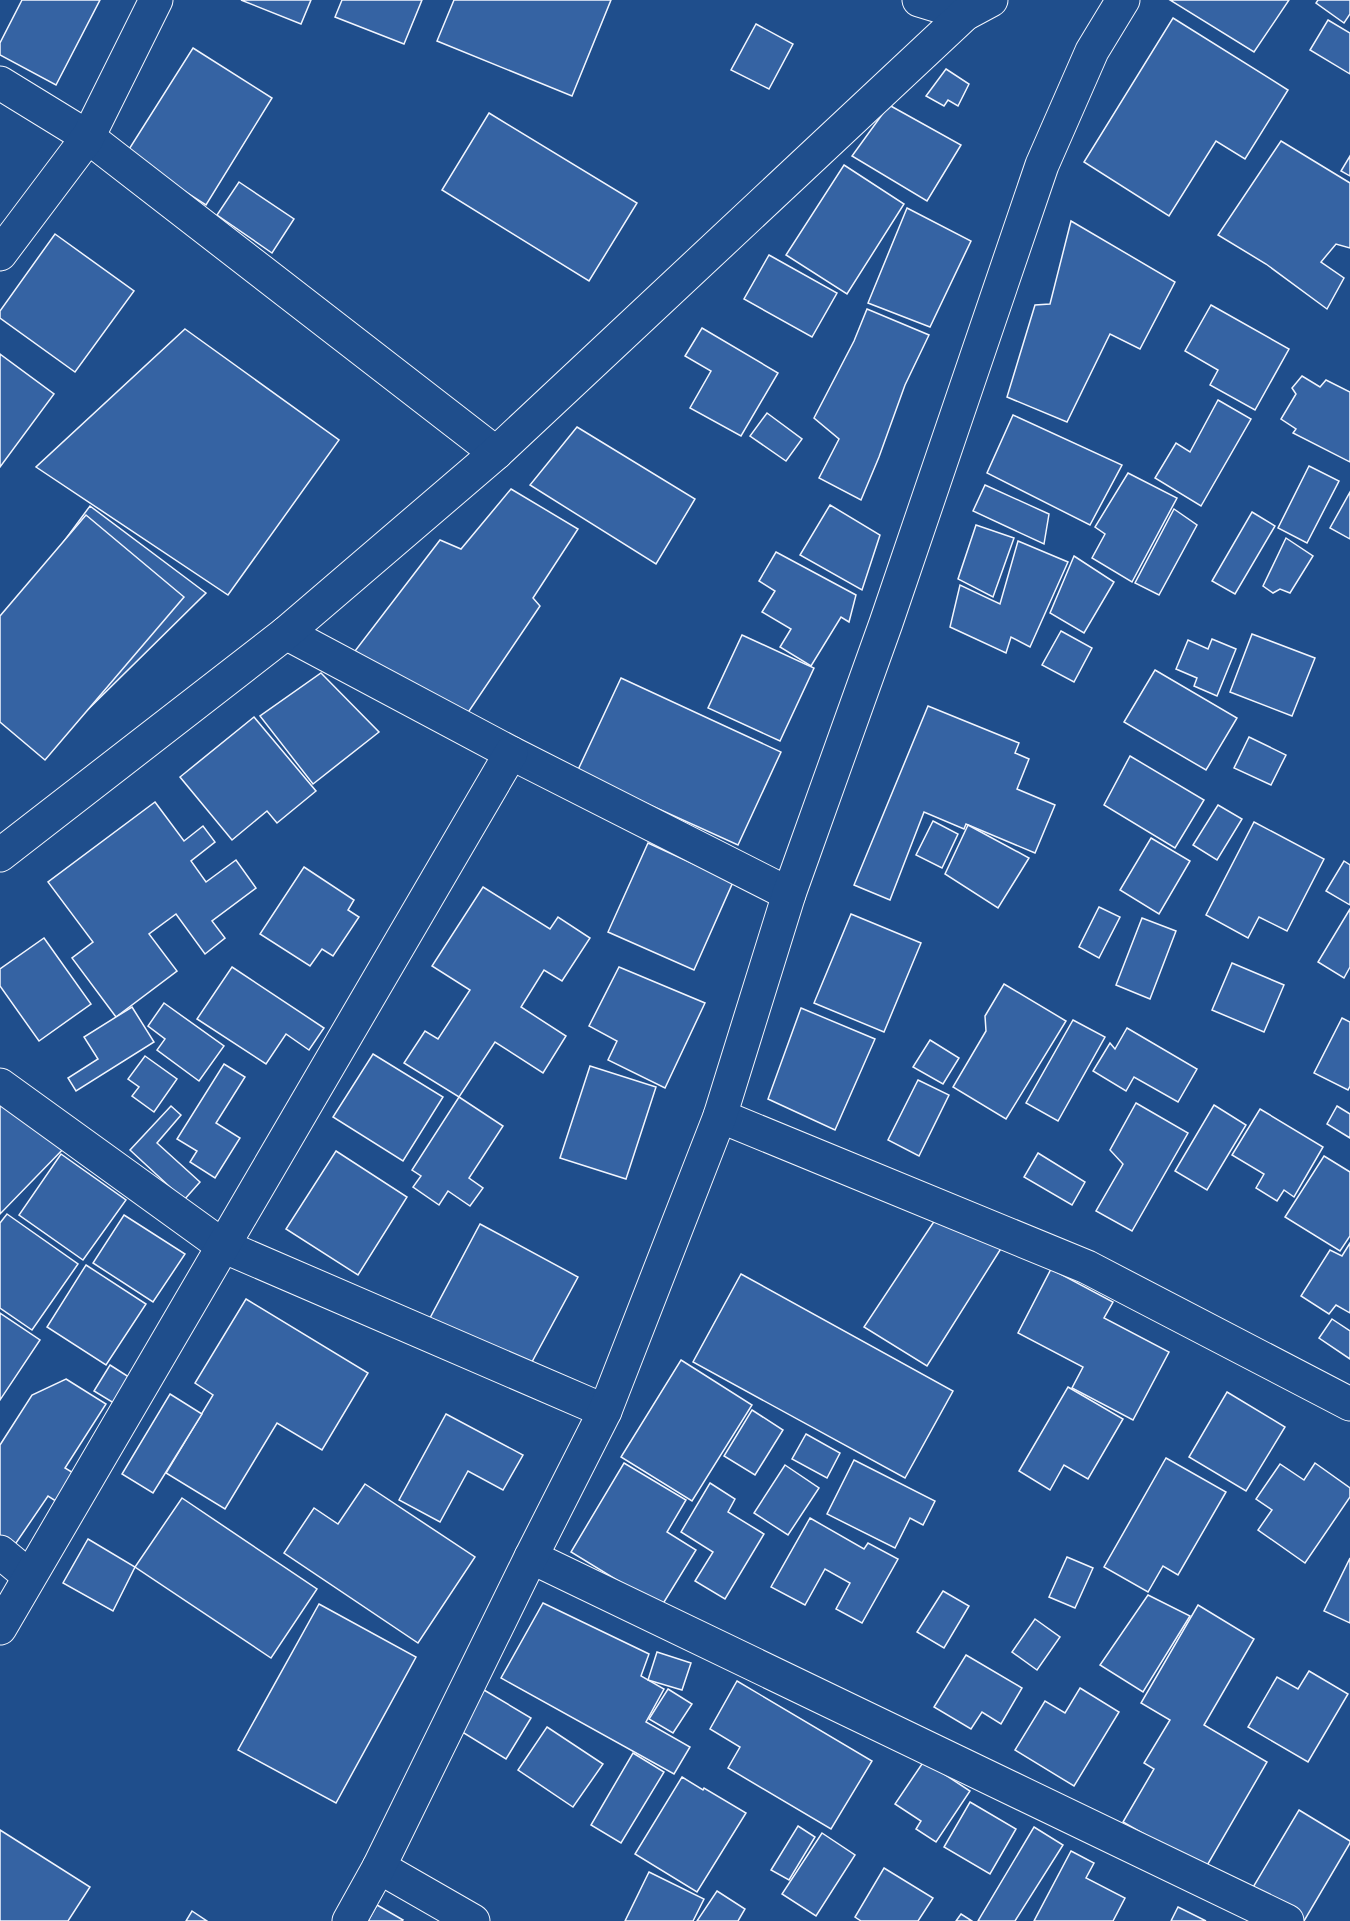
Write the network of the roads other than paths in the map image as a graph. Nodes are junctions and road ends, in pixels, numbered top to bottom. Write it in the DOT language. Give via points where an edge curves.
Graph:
graph roads {
  1 [pos="156,0"];
  2 [pos="919,0"];
  3 [pos="1123,0"];
  4 [pos="978,7"];
  5 [pos="0,83"];
  6 [pos="88,137"];
  7 [pos="0,254"];
  8 [pos="496,453"];
  9 [pos="286,633"];
  10 [pos="511,753"];
  11 [pos="0,855"];
  12 [pos="789,894"];
  13 [pos="0,1084"];
  14 [pos="720,1116"];
  15 [pos="222,1246"];
  16 [pos="1350,1404"];
  17 [pos="605,1411"];
  18 [pos="0,1552"];
  19 [pos="531,1557"];
  20 [pos="29,1576"];
  21 [pos="0,1628"];
  22 [pos="379,1867"];
  23 [pos="350,1921"];
  24 [pos="473,1921"];
  25 [pos="1287,1921"];
  1 -- 6 [label="street"];
  2 -- 4 [label="street"];
  3 -- 12 [label="street" via="1092,51 1042,165"];
  4 -- 8 [label="street"];
  5 -- 6 [label="street"];
  6 -- 7 [label="street"];
  6 -- 8 [label="street"];
  8 -- 9 [label="street"];
  9 -- 10 [label="street"];
  9 -- 11 [label="street"];
  10 -- 12 [label="street"];
  10 -- 15 [label="street"];
  12 -- 14 [label="street"];
  13 -- 15 [label="street"];
  14 -- 16 [label="street" via="1087,1267"];
  14 -- 17 [label="street"];
  15 -- 17 [label="street"];
  15 -- 20 [label="street"];
  17 -- 19 [label="street"];
  18 -- 20 [label="street"];
  19 -- 22 [label="street"];
  19 -- 25 [label="street"];
  20 -- 21 [label="street"];
  22 -- 23 [label="street"];
  22 -- 24 [label="street"];
}
